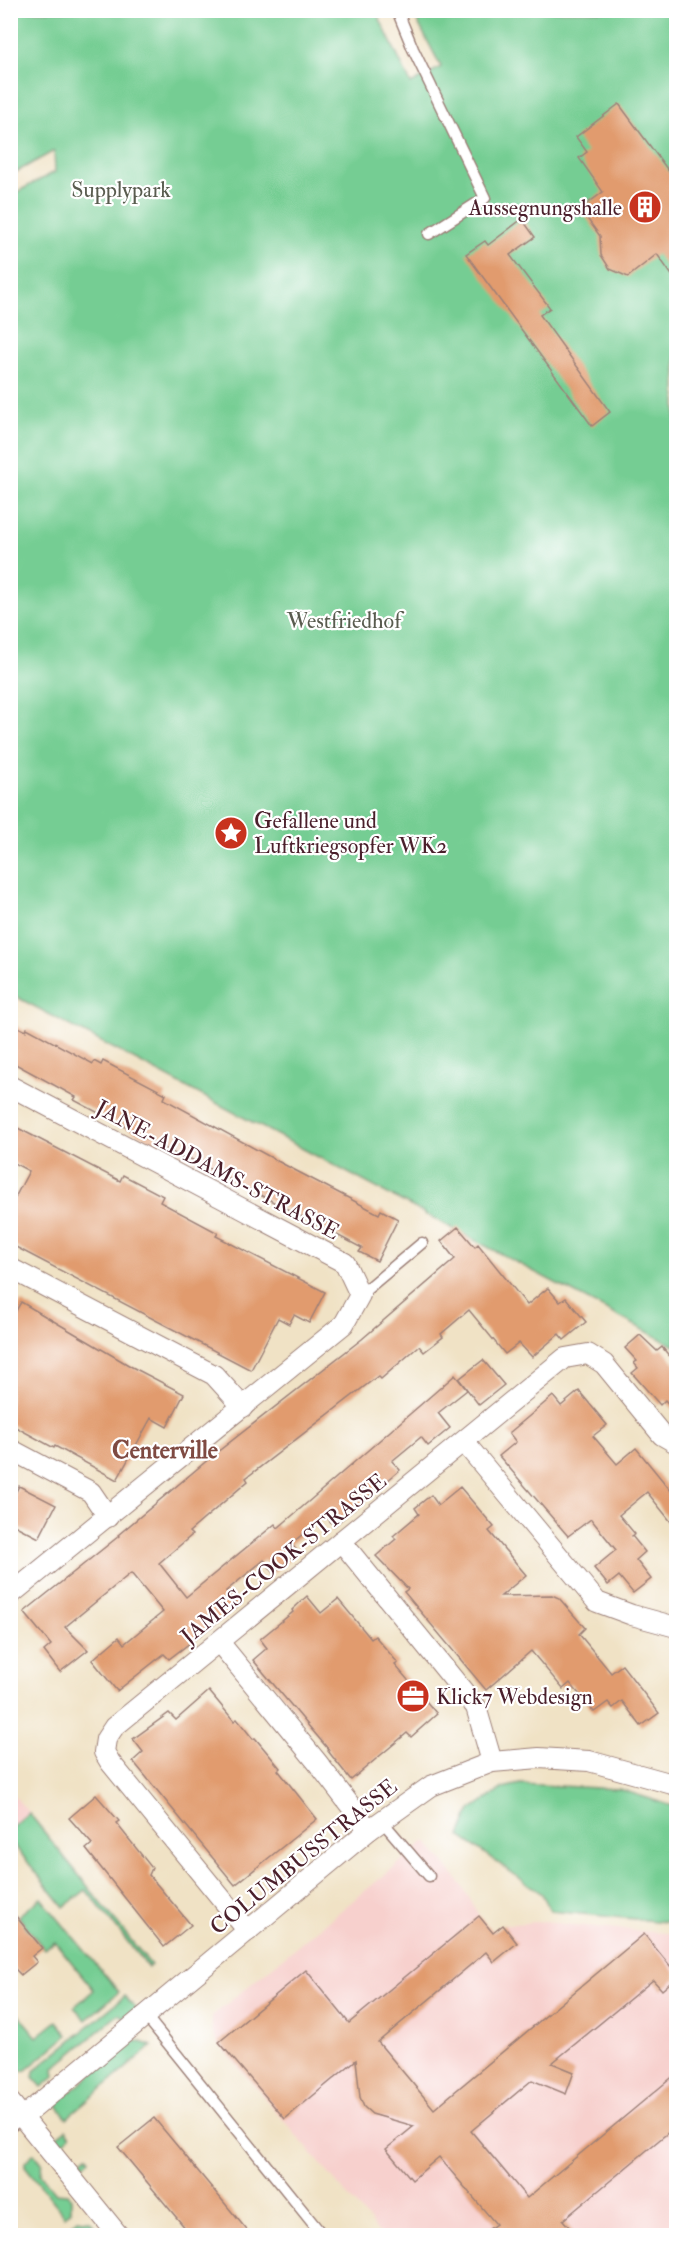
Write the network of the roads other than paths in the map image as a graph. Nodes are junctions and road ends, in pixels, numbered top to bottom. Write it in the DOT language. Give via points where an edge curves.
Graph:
graph roads {
  1 [pos="397,10"];
  2 [pos="429,234"];
  3 [pos="10,1086"];
  4 [pos="422,1243"];
  5 [pos="10,1268"];
  6 [pos="360,1295"];
  7 [pos="243,1407"];
  8 [pos="464,1442"];
  9 [pos="676,1443"];
  10 [pos="10,1449"];
  11 [pos="108,1517"];
  12 [pos="341,1541"];
  13 [pos="10,1595"];
  14 [pos="676,1627"];
  15 [pos="219,1642"];
  16 [pos="492,1762"];
  17 [pos="676,1785"];
  18 [pos="376,1825"];
  19 [pos="429,1876"];
  20 [pos="248,1931"];
  21 [pos="145,2015"];
  22 [pos="15,2116"];
  23 [pos="119,2235"];
  24 [pos="322,2235"];
  1 -- 2 [label="lane" via="485,198"];
  3 -- 6 [label="street, JANE-ADDAMS-STRASSE" via="345,1263"];
  4 -- 6 [label="lane"];
  5 -- 7 [label="street" via="214,1375"];
  6 -- 7 [label="street" via="344,1324"];
  7 -- 11 [label="street"];
  8 -- 9 [label="street, JAMES-COOK-STRASSE" via="565,1358 588,1354 604,1364 662,1435"];
  8 -- 12 [label="street, JAMES-COOK-STRASSE"];
  8 -- 14 [label="street" via="597,1602"];
  10 -- 11 [label="street" via="91,1492"];
  11 -- 13 [label="street"];
  12 -- 15 [label="street, JAMES-COOK-STRASSE"];
  12 -- 16 [label="street" via="476,1707"];
  15 -- 18 [label="street" via="317,1762"];
  15 -- 20 [label="street, JAMES-COOK-STRASSE" via="114,1727 104,1752"];
  16 -- 17 [label="street, COLUMBUSSTRASSE" via="539,1758 589,1761"];
  16 -- 18 [label="street, COLUMBUSSTRASSE" via="431,1786"];
  18 -- 19 [label="lane"];
  18 -- 20 [label="street, COLUMBUSSTRASSE"];
  20 -- 21 [label="street, COLUMBUSSTRASSE"];
  21 -- 22 [label="street, COLUMBUSSTRASSE"];
  21 -- 24 [label="lane"];
  22 -- 23 [label="street"];
}
